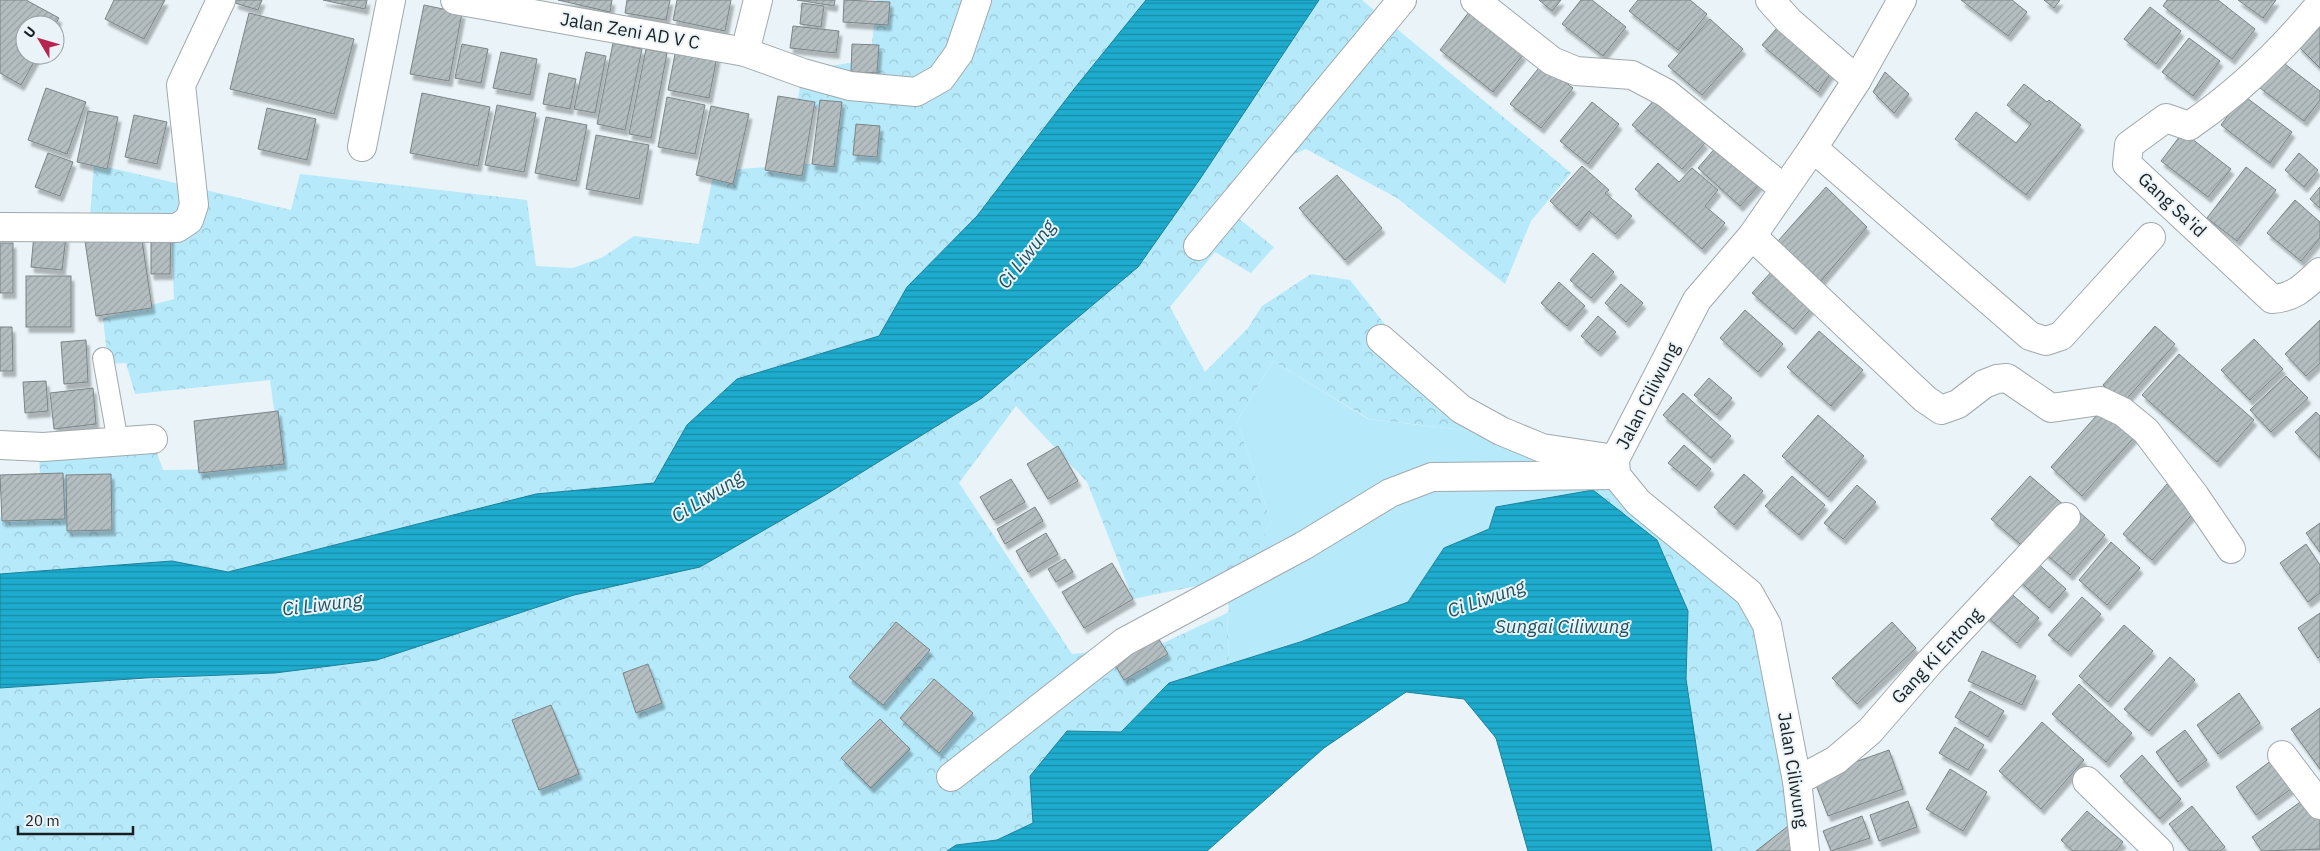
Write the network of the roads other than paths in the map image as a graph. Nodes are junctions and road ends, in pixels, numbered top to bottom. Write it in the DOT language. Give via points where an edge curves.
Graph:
graph roads {
  1 [pos="221,0"];
  2 [pos="390,0"];
  3 [pos="455,0"];
  4 [pos="758,0"];
  5 [pos="977,0"];
  6 [pos="1402,0"];
  7 [pos="1475,0"];
  8 [pos="1770,0"];
  9 [pos="1902,0"];
  10 [pos="2320,4"];
  11 [pos="745,52"];
  12 [pos="1857,80"];
  13 [pos="362,147"];
  14 [pos="1812,148"];
  15 [pos="1783,188"];
  16 [pos="0,227"];
  17 [pos="1752,236"];
  18 [pos="2151,237"];
  19 [pos="1198,246"];
  20 [pos="2320,272"];
  21 [pos="1381,339"];
  22 [pos="103,358"];
  23 [pos="153,439"];
  24 [pos="118,442"];
  25 [pos="0,445"];
  26 [pos="1616,467"];
  27 [pos="2066,517"];
  28 [pos="2231,549"];
  29 [pos="2282,754"];
  30 [pos="951,777"];
  31 [pos="1797,780"];
  32 [pos="2087,781"];
  33 [pos="2320,805"];
  34 [pos="1805,851"];
  35 [pos="2159,851"];
  1 -- 16 [label="street" via="181,85 194,205 189,220 177,228"];
  2 -- 13 [label="street"];
  3 -- 11 [label="street, Jalan Zeni AD V C"];
  4 -- 11 [label="street"];
  5 -- 11 [label="street, Jalan Zeni AD V C" via="959,53 941,78 916,92 850,86"];
  6 -- 19 [label="street"];
  7 -- 15 [label="street" via="1552,61 1576,71 1632,75 1666,93"];
  8 -- 12 [label="street" via="1789,21"];
  9 -- 12 [label="street, Jalan Ciliwung"];
  10 -- 20 [label="street, Gang Sa'id" via="2293,36 2236,92 2208,114 2189,126 2166,118 2129,145 2127,153 2127,164 2272,299 2296,295"];
  12 -- 14 [label="street, Jalan Ciliwung"];
  14 -- 15 [label="street, Jalan Ciliwung"];
  14 -- 18 [label="street" via="2030,336 2046,341 2060,336"];
  15 -- 17 [label="street, Jalan Ciliwung"];
  17 -- 26 [label="street, Jalan Ciliwung" via="1697,300"];
  17 -- 28 [label="street" via="1925,399 1941,410 1958,404 1984,384 2007,378 2051,408 2100,401 2123,412 2146,432"];
  21 -- 26 [label="street" via="1461,409 1501,431 1542,448"];
  22 -- 24 [label="lane"];
  23 -- 24 [label="street"];
  24 -- 25 [label="street" via="43,447"];
  26 -- 30 [label="street" via="1432,478 1390,493 1302,546 1124,642"];
  26 -- 31 [label="street, Jalan Ciliwung" via="1638,502 1749,593 1767,625"];
  27 -- 31 [label="street, Gang Ki Entong" via="1870,731 1836,760"];
  29 -- 33 [label="street"];
  31 -- 34 [label="street, Jalan Ciliwung"];
  32 -- 35 [label="street"];
}
